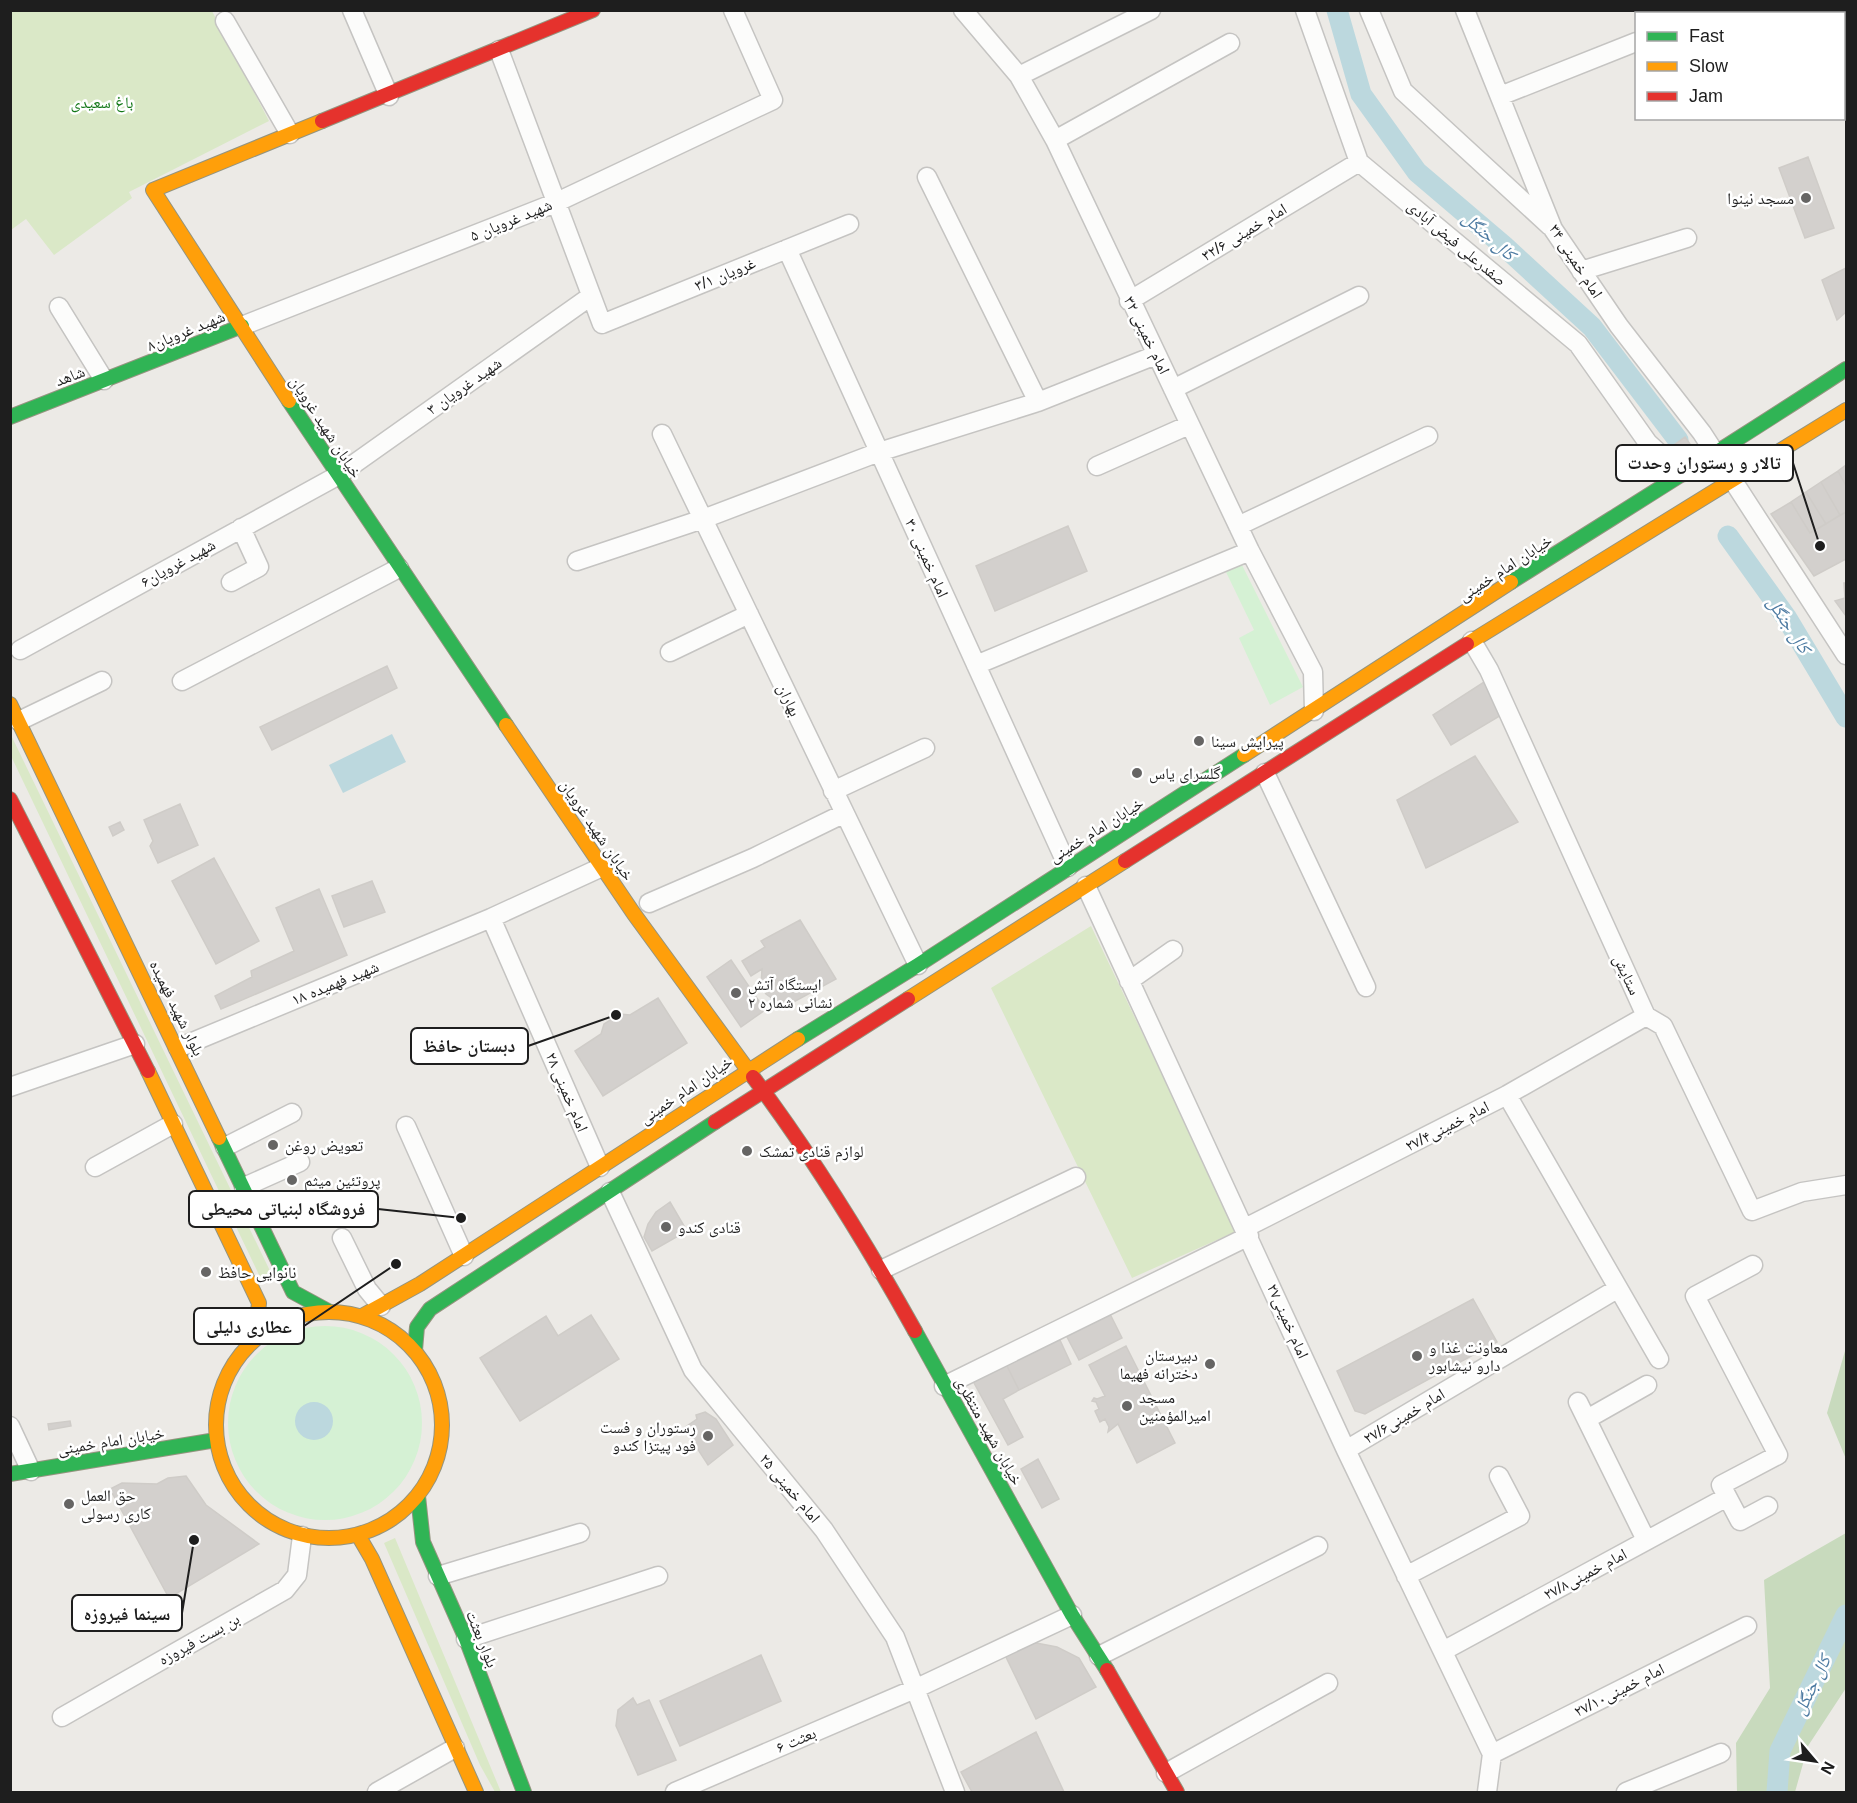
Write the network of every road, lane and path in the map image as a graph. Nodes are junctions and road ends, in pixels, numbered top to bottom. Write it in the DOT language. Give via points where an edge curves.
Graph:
graph roads {
  1 [pos="352,10"];
  2 [pos="547,10"];
  3 [pos="593,10"];
  4 [pos="733,10"];
  5 [pos="963,10"];
  6 [pos="1151,10"];
  7 [pos="1305,10"];
  8 [pos="1369,10"];
  9 [pos="1465,10"];
  10 [pos="225,21"];
  11 [pos="555,28"];
  12 [pos="1635,42"];
  13 [pos="1230,43"];
  14 [pos="500,50"];
  15 [pos="1019,76"];
  16 [pos="389,96"];
  17 [pos="1500,96"];
  18 [pos="290,134"];
  19 [pos="1055,141"];
  20 [pos="1359,162"];
  21 [pos="927,177"];
  22 [pos="555,203"];
  23 [pos="849,224"];
  24 [pos="1553,229"];
  25 [pos="1687,238"];
  26 [pos="787,249"];
  27 [pos="1581,271"];
  28 [pos="591,296"];
  29 [pos="1359,296"];
  30 [pos="1129,301"];
  31 [pos="60,307"];
  32 [pos="242,326"];
  33 [pos="1156,355"];
  34 [pos="141,366"];
  35 [pos="1846,369"];
  36 [pos="104,380"];
  37 [pos="1173,388"];
  38 [pos="1038,402"];
  39 [pos="1846,410"];
  40 [pos="10,417"];
  41 [pos="1189,425"];
  42 [pos="662,434"];
  43 [pos="1428,436"];
  44 [pos="879,452"];
  45 [pos="1716,455"];
  46 [pos="1097,465"];
  47 [pos="1681,473"];
  48 [pos="337,476"];
  49 [pos="1733,482"];
  50 [pos="703,519"];
  51 [pos="1238,526"];
  52 [pos="241,528"];
  53 [pos="1250,551"];
  54 [pos="577,561"];
  55 [pos="399,568"];
  56 [pos="231,582"];
  57 [pos="749,614"];
  58 [pos="1472,641"];
  59 [pos="20,650"];
  60 [pos="670,652"];
  61 [pos="1846,655"];
  62 [pos="976,665"];
  63 [pos="1313,672"];
  64 [pos="102,681"];
  65 [pos="182,681"];
  66 [pos="1346,691"];
  67 [pos="1314,711"];
  68 [pos="15,712"];
  69 [pos="925,748"];
  70 [pos="1264,773"];
  71 [pos="833,791"];
  72 [pos="10,799"];
  73 [pos="843,814"];
  74 [pos="602,867"];
  75 [pos="1068,867"];
  76 [pos="1086,886"];
  77 [pos="649,903"];
  78 [pos="491,918"];
  79 [pos="1173,950"];
  80 [pos="918,965"];
  81 [pos="1129,981"];
  82 [pos="1366,987"];
  83 [pos="1646,1016"];
  84 [pos="135,1044"];
  85 [pos="178,1048"];
  86 [pos="748,1069"];
  87 [pos="10,1087"];
  88 [pos="764,1090"];
  89 [pos="1507,1095"];
  90 [pos="292,1113"];
  91 [pos="173,1124"];
  92 [pos="406,1126"];
  93 [pos="225,1147"];
  94 [pos="300,1162"];
  95 [pos="95,1167"];
  96 [pos="600,1167"];
  97 [pos="1076,1177"];
  98 [pos="1846,1185"];
  99 [pos="244,1187"];
  100 [pos="610,1192"];
  101 [pos="1247,1232"];
  102 [pos="342,1238"];
  103 [pos="464,1256"];
  104 [pos="1753,1265"];
  105 [pos="881,1270"];
  106 [pos="1617,1289"];
  107 [pos="381,1306"];
  108 [pos="328,1311"];
  109 [pos="362,1316"];
  110 [pos="255,1339"];
  111 [pos="415,1350"];
  112 [pos="1659,1359"];
  113 [pos="1647,1385"];
  114 [pos="944,1386"];
  115 [pos="1578,1402"];
  116 [pos="1587,1419"];
  117 [pos="10,1426"];
  118 [pos="216,1440"];
  119 [pos="1346,1450"];
  120 [pos="31,1471"];
  121 [pos="10,1474"];
  122 [pos="1499,1476"];
  123 [pos="418,1496"];
  124 [pos="1727,1497"];
  125 [pos="1768,1506"];
  126 [pos="580,1533"];
  127 [pos="358,1535"];
  128 [pos="302,1536"];
  129 [pos="1646,1540"];
  130 [pos="1318,1546"];
  131 [pos="438,1576"];
  132 [pos="658,1576"];
  133 [pos="1406,1576"];
  134 [pos="1072,1615"];
  135 [pos="1747,1626"];
  136 [pos="466,1639"];
  137 [pos="1443,1651"];
  138 [pos="1099,1656"];
  139 [pos="1328,1683"];
  140 [pos="917,1688"];
  141 [pos="62,1717"];
  142 [pos="455,1748"];
  143 [pos="1721,1753"];
  144 [pos="1492,1754"];
  145 [pos="1166,1773"];
  146 [pos="377,1792"];
  147 [pos="476,1792"];
  148 [pos="524,1792"];
  149 [pos="675,1792"];
  150 [pos="955,1792"];
  151 [pos="1177,1792"];
  152 [pos="1487,1792"];
  153 [pos="1626,1792"];
  1 -- 16 [label="street"];
  2 -- 11 [label="street"];
  3 -- 11 [label="main road, خیابان شهید غرویان"];
  4 -- 22 [label="street, شهید غرویان ۵" via="774,100"];
  5 -- 15 [label="street, امام خمینی ۳۲"];
  6 -- 15 [label="street"];
  7 -- 20 [label="street"];
  8 -- 24 [label="street" via="1403,91"];
  9 -- 17 [label="street, امام خمینی ۳۴"];
  10 -- 18 [label="street"];
  11 -- 14 [label="main road, خیابان شهید غرویان"];
  12 -- 17 [label="street"];
  13 -- 19 [label="street"];
  14 -- 16 [label="main road, خیابان شهید غرویان"];
  14 -- 22 [label="street"];
  15 -- 19 [label="street, امام خمینی ۳۲"];
  16 -- 18 [label="main road, خیابان شهید غرویان"];
  17 -- 24 [label="street, امام خمینی ۳۴"];
  18 -- 32 [label="main road, خیابان شهید غرویان" via="153,190"];
  19 -- 30 [label="street, امام خمینی ۳۲"];
  20 -- 30 [label="street, امام خمینی ۳۲/۶"];
  20 -- 47 [label="street, صفدرعلی فیض آبادی" via="1578,344 1655,448"];
  21 -- 38 [label="street"];
  22 -- 28 [label="street"];
  22 -- 32 [label="street, شهید غرویان ۵"];
  23 -- 26 [label="street, غرویان ۳/۱"];
  24 -- 27 [label="street, امام خمینی ۳۴"];
  25 -- 27 [label="street"];
  26 -- 28 [label="street, غرویان ۳/۱" via="602,324"];
  26 -- 44 [label="street, امام خمینی ۳۰"];
  27 -- 45 [label="street, امام خمینی ۳۴"];
  28 -- 48 [label="street, شهید غرویان ۳"];
  29 -- 37 [label="street"];
  30 -- 33 [label="street, امام خمینی ۳۲"];
  31 -- 36 [label="street"];
  32 -- 34 [label="main road, شهید غرویان۸"];
  32 -- 48 [label="main road, خیابان شهید غرویان"];
  33 -- 37 [label="street, امام خمینی ۳۲"];
  33 -- 38 [label="street"];
  34 -- 36 [label="main road, شاهد"];
  35 -- 45 [label="main road, خیابان امام خمینی"];
  36 -- 40 [label="main road, شاهد"];
  37 -- 41 [label="street, امام خمینی ۳۲"];
  38 -- 44 [label="street"];
  39 -- 49 [label="main road"];
  41 -- 46 [label="street"];
  41 -- 51 [label="street, امام خمینی ۳۲"];
  42 -- 50 [label="street, بهاران"];
  43 -- 51 [label="street"];
  44 -- 50 [label="street"];
  44 -- 62 [label="street, امام خمینی ۳۰"];
  45 -- 47 [label="main road, خیابان امام خمینی"];
  45 -- 49 [label="street, امام خمینی ۳۴"];
  47 -- 66 [label="main road, خیابان امام خمینی"];
  48 -- 52 [label="street, شهید غرویان۶"];
  48 -- 55 [label="main road, خیابان شهید غرویان"];
  49 -- 58 [label="main road"];
  49 -- 61 [label="street, امام خمینی ۳۴"];
  50 -- 54 [label="street"];
  50 -- 57 [label="street, بهاران"];
  51 -- 53 [label="street, امام خمینی ۳۲"];
  52 -- 56 [label="street" via="260,567"];
  52 -- 59 [label="street, شهید غرویان۶"];
  53 -- 62 [label="street"];
  53 -- 63 [label="street, امام خمینی ۳۲"];
  55 -- 65 [label="street"];
  55 -- 74 [label="main road, خیابان شهید غرویان"];
  57 -- 60 [label="street"];
  57 -- 71 [label="street, بهاران"];
  58 -- 70 [label="main road"];
  58 -- 83 [label="street, ستایش" via="1489,670"];
  62 -- 75 [label="street, امام خمینی ۳۰"];
  63 -- 66 [label="street"];
  63 -- 67 [label="street"];
  64 -- 68 [label="street"];
  66 -- 67 [label="main road, خیابان امام خمینی"];
  67 -- 75 [label="main road, خیابان امام خمینی"];
  68 -- 85 [label="main road, بلوار شهید فهمیده"];
  69 -- 71 [label="street"];
  70 -- 76 [label="main road"];
  70 -- 82 [label="street"];
  71 -- 73 [label="street, بهاران"];
  72 -- 84 [label="main road"];
  73 -- 77 [label="street"];
  73 -- 80 [label="street, بهاران"];
  74 -- 78 [label="street, شهید فهمیده ۱۸"];
  74 -- 86 [label="main road, خیابان شهید غرویان"];
  75 -- 80 [label="main road, خیابان امام خمینی"];
  76 -- 81 [label="street, امام خمینی۲۷"];
  76 -- 88 [label="main road"];
  78 -- 85 [label="street, شهید فهمیده ۱۸"];
  78 -- 96 [label="street, امام خمینی ۲۸"];
  79 -- 81 [label="street"];
  80 -- 86 [label="main road, خیابان امام خمینی"];
  81 -- 101 [label="street, امام خمینی۲۷"];
  83 -- 89 [label="street, امام خمینی۲۷/۴"];
  83 -- 98 [label="street, ستایش" via="1663,1026 1752,1211 1802,1192"];
  84 -- 87 [label="street"];
  84 -- 91 [label="main road"];
  85 -- 93 [label="main road, بلوار شهید فهمیده"];
  86 -- 88 [label="main road, خیابان شهید غرویان"];
  86 -- 96 [label="main road, خیابان امام خمینی"];
  88 -- 100 [label="main road"];
  88 -- 105 [label="main road, خیابان شهید منتظری"];
  89 -- 101 [label="street, امام خمینی۲۷/۴"];
  89 -- 106 [label="street"];
  90 -- 93 [label="street"];
  91 -- 95 [label="street"];
  91 -- 110 [label="main road" via="259,1303"];
  92 -- 103 [label="street"];
  93 -- 99 [label="main road, بلوار شهید فهمیده"];
  94 -- 99 [label="street"];
  96 -- 103 [label="main road, خیابان امام خمینی"];
  97 -- 105 [label="street"];
  99 -- 108 [label="main road, بلوار شهید فهمیده" via="293,1292"];
  100 -- 111 [label="main road" via="430,1309 417,1327"];
  100 -- 140 [label="street, امام خمینی ۲۵" via="693,1370 824,1530 895,1637"];
  101 -- 114 [label="street, امام خمینی۲۷/۴"];
  101 -- 119 [label="street, امام خمینی۲۷"];
  102 -- 107 [label="street" via="367,1289"];
  103 -- 107 [label="main road, خیابان امام خمینی"];
  104 -- 124 [label="street" via="1695,1296 1779,1455 1721,1485"];
  105 -- 114 [label="main road, خیابان شهید منتظری"];
  106 -- 112 [label="street"];
  106 -- 119 [label="street, امام خمینی۲۷/۶"];
  107 -- 109 [label="main road, خیابان امام خمینی"];
  108 -- 109 [label="main road"];
  108 -- 110 [label="main road" via="290,1319"];
  109 -- 111 [label="main road" via="391,1329"];
  110 -- 118 [label="main road" via="231,1368 218,1403"];
  111 -- 123 [label="main road" via="432,1376 441,1406 442,1438 434,1469"];
  113 -- 116 [label="street"];
  114 -- 134 [label="main road, خیابان شهید منتظری"];
  115 -- 116 [label="street"];
  116 -- 129 [label="street"];
  117 -- 120 [label="street"];
  118 -- 120 [label="main road, خیابان امام خمینی"];
  118 -- 128 [label="main road" via="225,1471 247,1504 266,1520"];
  119 -- 133 [label="street, امام خمینی۲۷"];
  120 -- 121 [label="main road, خیابان امام خمینی"];
  122 -- 133 [label="street" via="1520,1516"];
  123 -- 127 [label="main road" via="387,1522"];
  123 -- 131 [label="main road, بلوار بعثت" via="423,1542"];
  124 -- 125 [label="street" via="1740,1521"];
  124 -- 129 [label="street, امام خمینی۲۷/۸"];
  126 -- 131 [label="street"];
  127 -- 128 [label="main road" via="334,1539"];
  127 -- 142 [label="main road"];
  128 -- 141 [label="street, بن بست فیروزه" via="297,1575 285,1590"];
  129 -- 137 [label="street, امام خمینی۲۷/۸"];
  130 -- 138 [label="street"];
  131 -- 136 [label="main road, بلوار بعثت"];
  132 -- 136 [label="street"];
  133 -- 137 [label="street, امام خمینی۲۷"];
  134 -- 138 [label="main road, خیابان شهید منتظری"];
  134 -- 140 [label="street, بعثت ۶"];
  135 -- 144 [label="street, امام خمینی۲۷/۱۰"];
  136 -- 148 [label="main road, بلوار بعثت"];
  137 -- 144 [label="street, امام خمینی۲۷"];
  138 -- 145 [label="main road, خیابان شهید منتظری"];
  139 -- 145 [label="street"];
  140 -- 149 [label="street, بعثت ۶"];
  140 -- 150 [label="street, امام خمینی ۲۵"];
  142 -- 146 [label="street"];
  142 -- 147 [label="main road"];
  143 -- 153 [label="street"];
  144 -- 152 [label="street"];
  145 -- 151 [label="main road, خیابان شهید منتظری"];
}
